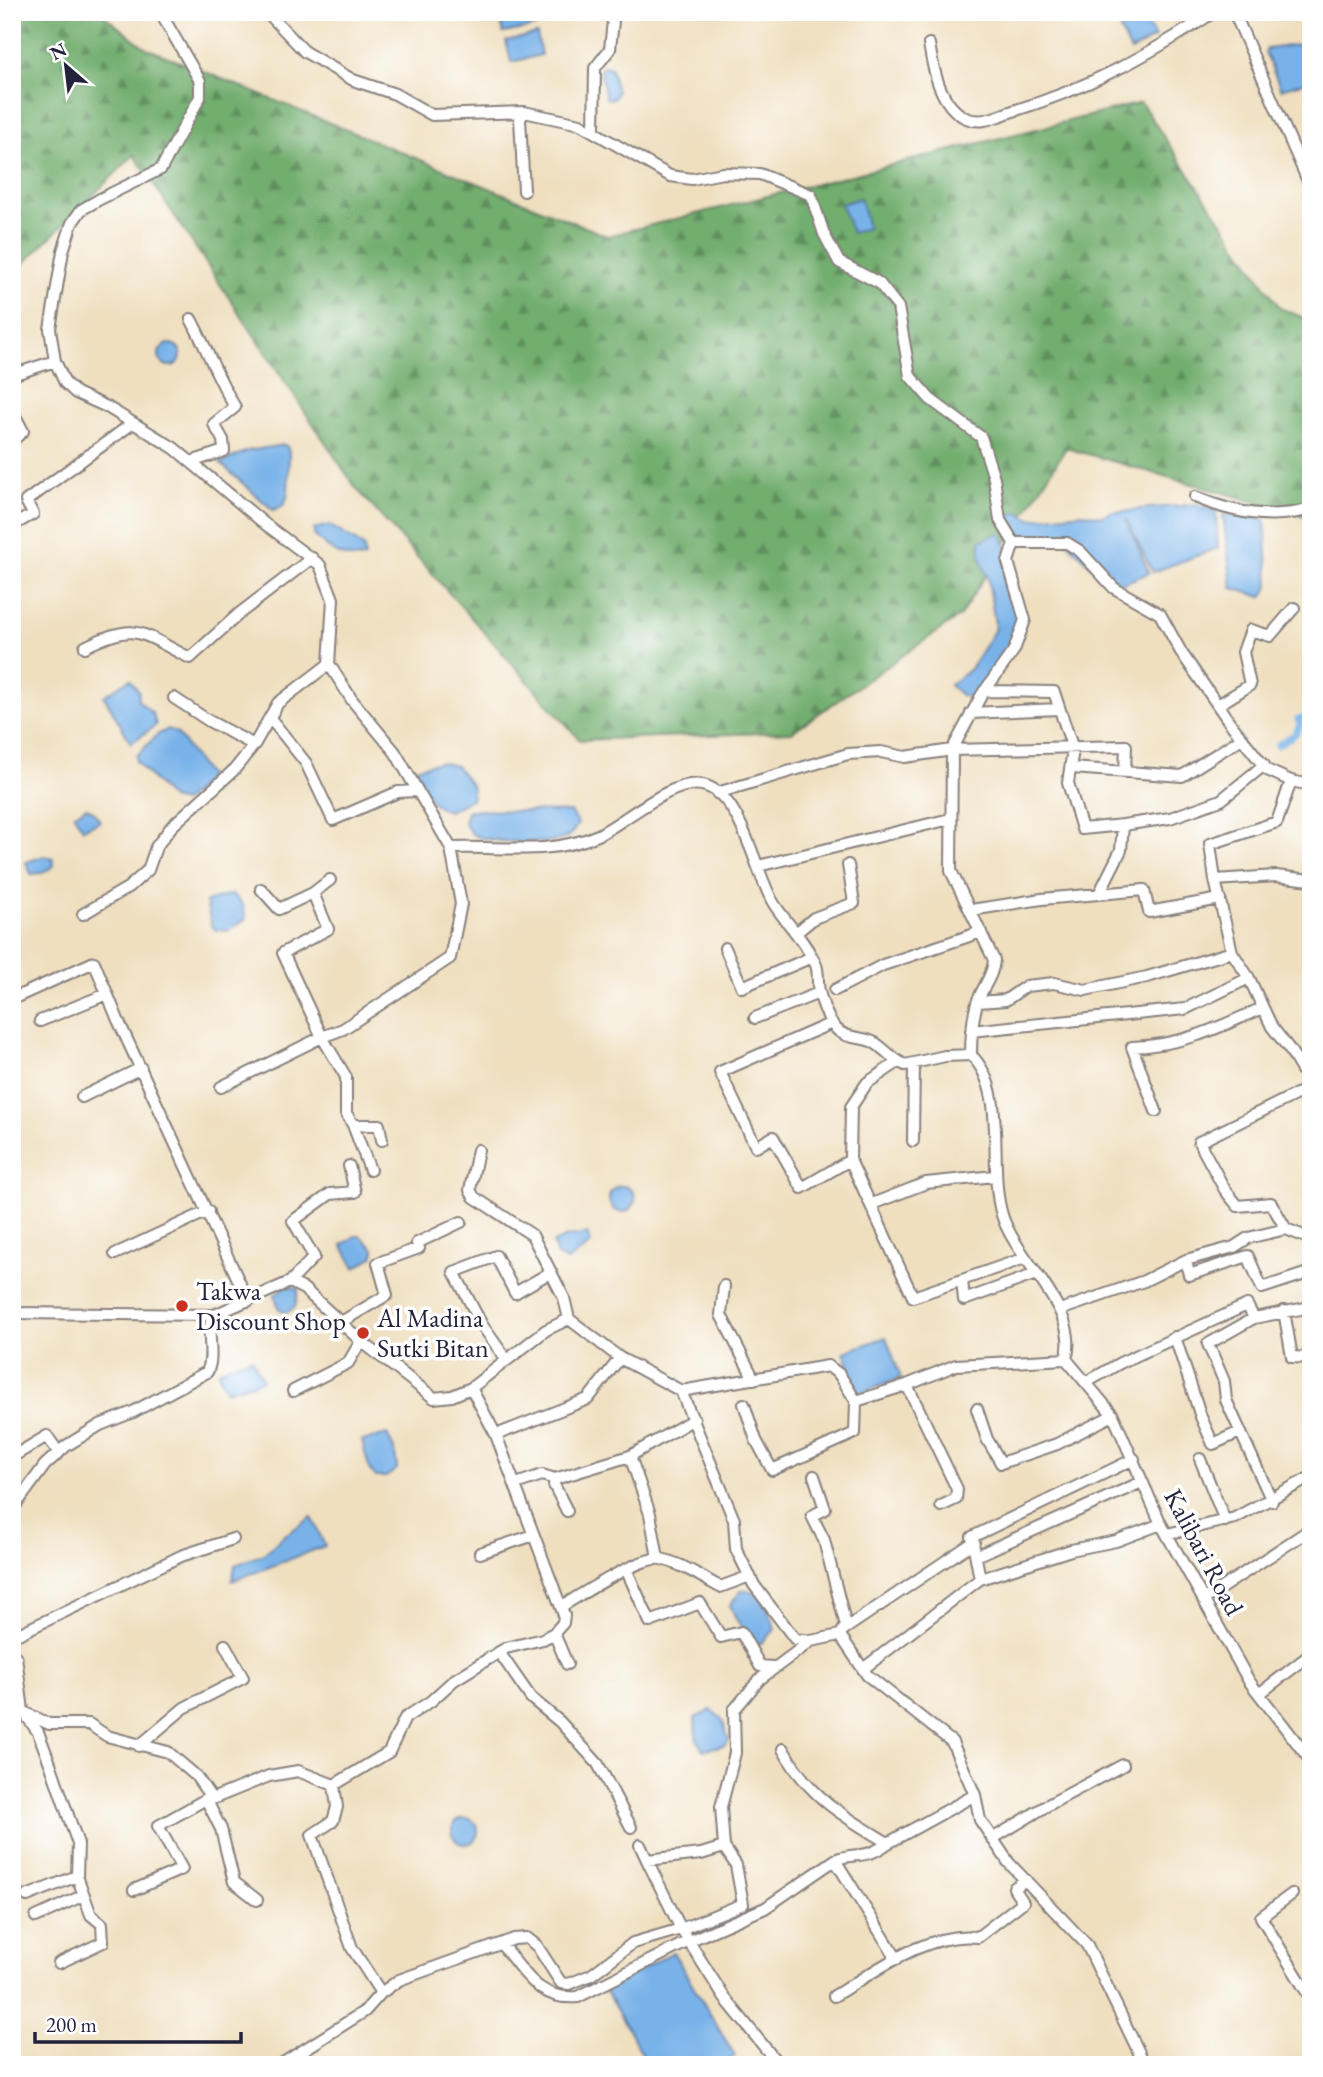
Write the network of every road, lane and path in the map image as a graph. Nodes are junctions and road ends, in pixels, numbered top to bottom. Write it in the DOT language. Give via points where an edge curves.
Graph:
graph roads {
  1 [pos="160,12"];
  2 [pos="267,12"];
  3 [pos="610,12"];
  4 [pos="1214,12"];
  5 [pos="1234,12"];
  6 [pos="929,44"];
  7 [pos="524,112"];
  8 [pos="594,131"];
  9 [pos="1311,188"];
  10 [pos="524,191"];
  11 [pos="191,319"];
  12 [pos="55,361"];
  13 [pos="12,375"];
  14 [pos="12,410"];
  15 [pos="132,423"];
  16 [pos="12,441"];
  17 [pos="191,463"];
  18 [pos="1195,497"];
  19 [pos="1311,509"];
  20 [pos="12,526"];
  21 [pos="1014,543"];
  22 [pos="312,558"];
  23 [pos="1294,608"];
  24 [pos="85,647"];
  25 [pos="329,664"];
  26 [pos="984,691"];
  27 [pos="174,698"];
  28 [pos="1218,705"];
  29 [pos="1059,709"];
  30 [pos="971,713"];
  31 [pos="270,718"];
  32 [pos="1242,738"];
  33 [pos="254,745"];
  34 [pos="952,750"];
  35 [pos="1073,750"];
  36 [pos="1264,765"];
  37 [pos="1072,768"];
  38 [pos="1125,771"];
  39 [pos="1291,781"];
  40 [pos="1311,785"];
  41 [pos="416,791"];
  42 [pos="717,793"];
  43 [pos="950,819"];
  44 [pos="1123,825"];
  45 [pos="452,848"];
  46 [pos="848,865"];
  47 [pos="758,866"];
  48 [pos="330,880"];
  49 [pos="1216,880"];
  50 [pos="1311,880"];
  51 [pos="261,889"];
  52 [pos="313,893"];
  53 [pos="1099,894"];
  54 [pos="1220,899"];
  55 [pos="971,910"];
  56 [pos="83,914"];
  57 [pos="981,932"];
  58 [pos="796,933"];
  59 [pos="725,948"];
  60 [pos="1232,952"];
  61 [pos="812,957"];
  62 [pos="1249,978"];
  63 [pos="835,990"];
  64 [pos="819,993"];
  65 [pos="107,994"];
  66 [pos="12,999"];
  67 [pos="978,1002"];
  68 [pos="1262,1008"];
  69 [pos="755,1017"];
  70 [pos="40,1021"];
  71 [pos="832,1023"];
  72 [pos="971,1031"];
  73 [pos="322,1037"];
  74 [pos="971,1055"];
  75 [pos="898,1062"];
  76 [pos="914,1063"];
  77 [pos="141,1068"];
  78 [pos="1311,1086"];
  79 [pos="221,1087"];
  80 [pos="82,1097"];
  81 [pos="1156,1111"];
  82 [pos="353,1125"];
  83 [pos="382,1140"];
  84 [pos="913,1141"];
  85 [pos="478,1150"];
  86 [pos="849,1160"];
  87 [pos="349,1166"];
  88 [pos="370,1170"];
  89 [pos="995,1176"];
  90 [pos="872,1204"];
  91 [pos="208,1211"];
  92 [pos="461,1222"];
  93 [pos="1286,1229"];
  94 [pos="1311,1239"];
  95 [pos="115,1254"];
  96 [pos="1025,1258"];
  97 [pos="1186,1260"];
  98 [pos="551,1272"];
  99 [pos="1311,1272"];
  100 [pos="1036,1274"];
  101 [pos="962,1280"];
  102 [pos="290,1282"];
  103 [pos="724,1286"];
  104 [pos="248,1301"];
  105 [pos="1311,1307"];
  106 [pos="1060,1310"];
  107 [pos="1284,1311"];
  108 [pos="12,1313"];
  109 [pos="214,1315"];
  110 [pos="1254,1318"];
  111 [pos="569,1319"];
  112 [pos="341,1322"];
  113 [pos="1175,1337"];
  114 [pos="361,1341"];
  115 [pos="620,1358"];
  116 [pos="1311,1358"];
  117 [pos="506,1359"];
  118 [pos="1066,1359"];
  119 [pos="754,1379"];
  120 [pos="1087,1382"];
  121 [pos="907,1385"];
  122 [pos="471,1388"];
  123 [pos="293,1391"];
  124 [pos="681,1391"];
  125 [pos="856,1401"];
  126 [pos="744,1404"];
  127 [pos="977,1409"];
  128 [pos="1114,1415"];
  129 [pos="694,1419"];
  130 [pos="1240,1432"];
  131 [pos="496,1435"];
  132 [pos="59,1452"];
  133 [pos="630,1456"];
  134 [pos="12,1457"];
  135 [pos="1134,1459"];
  136 [pos="1200,1459"];
  137 [pos="814,1476"];
  138 [pos="1311,1477"];
  139 [pos="555,1479"];
  140 [pos="1142,1482"];
  141 [pos="516,1485"];
  142 [pos="1272,1501"];
  143 [pos="941,1506"];
  144 [pos="12,1510"];
  145 [pos="567,1511"];
  146 [pos="1225,1521"];
  147 [pos="1311,1528"];
  148 [pos="1164,1529"];
  149 [pos="534,1535"];
  150 [pos="233,1539"];
  151 [pos="974,1542"];
  152 [pos="480,1553"];
  153 [pos="976,1556"];
  154 [pos="658,1558"];
  155 [pos="626,1569"];
  156 [pos="750,1576"];
  157 [pos="979,1579"];
  158 [pos="1203,1600"];
  159 [pos="562,1606"];
  160 [pos="843,1630"];
  161 [pos="554,1633"];
  162 [pos="12,1637"];
  163 [pos="811,1641"];
  164 [pos="225,1645"];
  165 [pos="499,1652"];
  166 [pos="12,1654"];
  167 [pos="1311,1654"];
  168 [pos="567,1664"];
  169 [pos="774,1667"];
  170 [pos="863,1670"];
  171 [pos="16,1683"];
  172 [pos="1259,1694"];
  173 [pos="23,1711"];
  174 [pos="139,1746"];
  175 [pos="783,1749"];
  176 [pos="1311,1762"];
  177 [pos="1123,1765"];
  178 [pos="334,1785"];
  179 [pos="975,1795"];
  180 [pos="209,1799"];
  181 [pos="631,1827"];
  182 [pos="992,1839"];
  183 [pos="888,1843"];
  184 [pos="640,1845"];
  185 [pos="724,1847"];
  186 [pos="647,1860"];
  187 [pos="835,1860"];
  188 [pos="77,1876"];
  189 [pos="1026,1880"];
  190 [pos="134,1890"];
  191 [pos="1292,1894"];
  192 [pos="84,1895"];
  193 [pos="27,1896"];
  194 [pos="257,1900"];
  195 [pos="36,1917"];
  196 [pos="681,1929"];
  197 [pos="691,1940"];
  198 [pos="501,1944"];
  199 [pos="897,1959"];
  200 [pos="59,1963"];
  201 [pos="381,1993"];
  202 [pos="834,1996"];
  203 [pos="1311,1999"];
  204 [pos="280,2065"];
  205 [pos="779,2065"];
  206 [pos="1145,2065"];
  1 -- 12 [label="street" via="200,81 200,97 161,169 81,210 72,223 50,329"];
  2 -- 7 [label="street" via="304,51 421,111 432,115"];
  3 -- 8 [label="street" via="610,49 595,68"];
  4 -- 6 [label="street" via="1077,90 982,121 965,117 947,99 934,74"];
  5 -- 9 [label="street"];
  7 -- 8 [label="street"];
  7 -- 10 [label="street" via="520,119"];
  8 -- 21 [label="street" via="670,176 760,174 811,195 839,262 879,284 898,307 910,376 930,398 981,437 994,478 1000,520"];
  11 -- 17 [label="street" via="234,407 214,424 224,451"];
  12 -- 13 [label="street"];
  12 -- 15 [label="street" via="65,383 76,393"];
  14 -- 16 [label="street" via="23,431"];
  15 -- 17 [label="street"];
  15 -- 20 [label="street" via="26,501 33,514"];
  17 -- 22 [label="street"];
  18 -- 19 [label="street" via="1219,507 1271,516"];
  21 -- 26 [label="street" via="1008,562 1025,620 1014,650"];
  21 -- 28 [label="street" via="1067,543 1114,589 1160,614"];
  22 -- 24 [label="street" via="190,658 136,630"];
  22 -- 25 [label="street" via="320,565 332,599"];
  23 -- 28 [label="street" via="1269,636 1251,630 1243,652 1250,685"];
  25 -- 31 [label="street" via="278,703"];
  25 -- 41 [label="street" via="386,740"];
  26 -- 29 [label="street" via="1054,692"];
  26 -- 30 [label="street"];
  27 -- 33 [label="street"];
  28 -- 32 [label="street"];
  29 -- 30 [label="street"];
  29 -- 35 [label="street"];
  30 -- 34 [label="street"];
  31 -- 33 [label="street"];
  31 -- 41 [label="street" via="306,762 333,820 398,792"];
  32 -- 36 [label="street"];
  32 -- 38 [label="street" via="1182,776"];
  33 -- 56 [label="street" via="172,826 156,847 148,870"];
  34 -- 35 [label="street"];
  34 -- 42 [label="street" via="905,757 881,752 848,754"];
  34 -- 43 [label="street"];
  35 -- 37 [label="street"];
  35 -- 38 [label="street" via="1126,746"];
  36 -- 39 [label="street"];
  36 -- 44 [label="street" via="1221,800 1170,818"];
  37 -- 38 [label="street"];
  37 -- 44 [label="street" via="1068,783 1082,830"];
  39 -- 40 [label="street"];
  39 -- 49 [label="street" via="1277,822 1210,844"];
  41 -- 45 [label="street"];
  42 -- 45 [label="street" via="701,785 679,788 598,834 559,847 525,851"];
  42 -- 47 [label="street" via="729,805"];
  43 -- 47 [label="street"];
  43 -- 55 [label="street" via="951,871"];
  44 -- 53 [label="street" via="1121,850"];
  45 -- 73 [label="street" via="461,904 450,958 343,1029"];
  46 -- 58 [label="street" via="854,903 814,918"];
  47 -- 58 [label="street" via="772,901"];
  48 -- 52 [label="street"];
  49 -- 50 [label="street" via="1276,876"];
  49 -- 54 [label="street"];
  51 -- 52 [label="street" via="279,909"];
  52 -- 73 [label="street" via="328,929 283,953"];
  53 -- 54 [label="street" via="1144,890 1149,912"];
  53 -- 55 [label="street"];
  54 -- 60 [label="street"];
  55 -- 57 [label="street"];
  57 -- 63 [label="street" via="883,965"];
  57 -- 67 [label="street" via="994,960 993,973"];
  58 -- 61 [label="street"];
  59 -- 61 [label="street" via="742,987"];
  60 -- 62 [label="street"];
  60 -- 67 [label="street" via="1085,990 1054,984 1026,986 1006,1000"];
  61 -- 64 [label="street"];
  62 -- 68 [label="street"];
  62 -- 72 [label="street" via="1185,1009"];
  64 -- 69 [label="street"];
  64 -- 71 [label="street"];
  65 -- 66 [label="street" via="94,962"];
  65 -- 70 [label="street"];
  65 -- 77 [label="street"];
  67 -- 72 [label="street"];
  68 -- 78 [label="street"];
  68 -- 81 [label="street" via="1173,1044 1132,1047"];
  71 -- 75 [label="street" via="847,1037 873,1042"];
  71 -- 86 [label="street" via="720,1072 756,1147 773,1137 802,1188"];
  72 -- 74 [label="street"];
  73 -- 79 [label="street"];
  73 -- 82 [label="street" via="346,1077 346,1113"];
  74 -- 76 [label="street"];
  74 -- 89 [label="street" via="983,1066 989,1082"];
  75 -- 76 [label="street"];
  75 -- 86 [label="street" via="867,1083 851,1107"];
  76 -- 84 [label="street"];
  77 -- 80 [label="street"];
  77 -- 91 [label="street"];
  78 -- 93 [label="street" via="1199,1142 1238,1206 1271,1203"];
  82 -- 83 [label="street" via="379,1125"];
  82 -- 88 [label="street"];
  85 -- 98 [label="street" via="470,1190 474,1197 530,1233"];
  86 -- 90 [label="street"];
  87 -- 102 [label="street" via="355,1192 330,1194 293,1221 314,1257"];
  89 -- 90 [label="street" via="926,1183"];
  89 -- 96 [label="street" via="1002,1215"];
  90 -- 101 [label="street" via="913,1297"];
  91 -- 95 [label="street"];
  91 -- 104 [label="street"];
  92 -- 112 [label="street" via="417,1243 419,1248 378,1264 387,1295"];
  93 -- 94 [label="street"];
  93 -- 97 [label="street"];
  96 -- 100 [label="street"];
  96 -- 101 [label="street"];
  97 -- 99 [label="street" via="1189,1275 1248,1256 1262,1288"];
  97 -- 106 [label="street"];
  98 -- 111 [label="street"];
  98 -- 117 [label="street" via="515,1293 496,1256 454,1272"];
  100 -- 101 [label="street" via="964,1300"];
  100 -- 106 [label="street"];
  102 -- 104 [label="street"];
  102 -- 112 [label="street"];
  103 -- 119 [label="street" via="721,1315"];
  104 -- 109 [label="street"];
  105 -- 107 [label="street"];
  106 -- 118 [label="street" via="1069,1350"];
  107 -- 110 [label="street"];
  107 -- 116 [label="street" via="1292,1357"];
  108 -- 109 [label="street"];
  109 -- 132 [label="street" via="207,1372 86,1433"];
  110 -- 113 [label="street" via="1247,1305"];
  110 -- 130 [label="street" via="1208,1344"];
  111 -- 115 [label="street"];
  111 -- 117 [label="street"];
  112 -- 114 [label="street"];
  113 -- 120 [label="street"];
  113 -- 130 [label="street" via="1213,1444"];
  114 -- 122 [label="street" via="434,1398"];
  114 -- 123 [label="street" via="348,1363"];
  115 -- 124 [label="street"];
  115 -- 131 [label="street" via="588,1399"];
  117 -- 122 [label="street"];
  118 -- 120 [label="street, Kalibari Road"];
  118 -- 121 [label="street" via="956,1365"];
  119 -- 124 [label="street"];
  119 -- 125 [label="street" via="828,1366 839,1374"];
  120 -- 128 [label="street, Kalibari Road"];
  121 -- 125 [label="street"];
  121 -- 143 [label="street" via="957,1489 957,1499"];
  122 -- 131 [label="street"];
  124 -- 129 [label="street"];
  125 -- 126 [label="street" via="855,1433 772,1470"];
  127 -- 128 [label="street" via="986,1439 1001,1463 1057,1444"];
  128 -- 135 [label="street, Kalibari Road"];
  129 -- 133 [label="street"];
  129 -- 156 [label="street" via="734,1520 736,1549"];
  130 -- 142 [label="street"];
  131 -- 141 [label="street"];
  132 -- 134 [label="street" via="47,1436"];
  132 -- 144 [label="street" via="35,1476"];
  133 -- 139 [label="street"];
  133 -- 154 [label="street" via="650,1514"];
  135 -- 140 [label="street, Kalibari Road"];
  135 -- 151 [label="street" via="972,1537"];
  136 -- 146 [label="street"];
  137 -- 160 [label="street" via="825,1509 812,1516 824,1540"];
  138 -- 142 [label="street"];
  139 -- 141 [label="street" via="548,1474"];
  139 -- 145 [label="street"];
  140 -- 148 [label="street, Kalibari Road"];
  140 -- 153 [label="street"];
  141 -- 149 [label="street"];
  142 -- 146 [label="street"];
  146 -- 148 [label="street"];
  147 -- 158 [label="street"];
  148 -- 157 [label="street" via="1071,1550"];
  148 -- 158 [label="street, Kalibari Road"];
  149 -- 152 [label="street"];
  149 -- 159 [label="street"];
  150 -- 162 [label="street" via="181,1556"];
  151 -- 153 [label="street"];
  151 -- 160 [label="street"];
  153 -- 157 [label="street"];
  154 -- 155 [label="street"];
  154 -- 156 [label="street" via="690,1569 720,1587"];
  155 -- 159 [label="street"];
  155 -- 169 [label="street" via="650,1622 700,1603 722,1637 741,1632 760,1667"];
  156 -- 163 [label="street" via="795,1639"];
  157 -- 170 [label="street"];
  158 -- 172 [label="street, Kalibari Road"];
  159 -- 161 [label="street" via="563,1623"];
  160 -- 163 [label="street"];
  160 -- 170 [label="street"];
  161 -- 165 [label="street"];
  161 -- 168 [label="street"];
  163 -- 169 [label="street"];
  164 -- 174 [label="street" via="243,1678 184,1708"];
  165 -- 178 [label="street" via="411,1712 389,1752"];
  165 -- 181 [label="street" via="531,1698 598,1764"];
  166 -- 171 [label="street" via="16,1657"];
  167 -- 172 [label="street"];
  169 -- 185 [label="street" via="734,1710 735,1753 721,1807"];
  170 -- 179 [label="street" via="952,1742"];
  171 -- 173 [label="street"];
  172 -- 176 [label="street, Kalibari Road"];
  173 -- 174 [label="street" via="49,1724 89,1724"];
  173 -- 188 [label="street" via="38,1732 78,1844"];
  174 -- 180 [label="street" via="168,1752 196,1776"];
  175 -- 183 [label="street" via="797,1775 830,1807"];
  177 -- 182 [label="street"];
  178 -- 180 [label="street" via="298,1771 269,1776"];
  178 -- 201 [label="street" via="334,1821 312,1835 352,1948"];
  179 -- 182 [label="street" via="980,1820"];
  179 -- 183 [label="street"];
  180 -- 190 [label="street" via="158,1826 182,1869"];
  180 -- 194 [label="street" via="234,1882"];
  182 -- 189 [label="street"];
  183 -- 187 [label="street" via="868,1856"];
  184 -- 186 [label="street"];
  185 -- 186 [label="street"];
  185 -- 196 [label="street" via="736,1865 743,1903"];
  186 -- 196 [label="street"];
  187 -- 197 [label="street" via="776,1901"];
  187 -- 199 [label="street"];
  188 -- 192 [label="street"];
  188 -- 193 [label="street"];
  189 -- 199 [label="street" via="1014,1888 1023,1902 978,1937 957,1934"];
  189 -- 206 [label="street" via="1087,1945"];
  191 -- 203 [label="street" via="1261,1917"];
  192 -- 195 [label="street"];
  192 -- 200 [label="street" via="91,1915 102,1924 103,1942"];
  196 -- 197 [label="street"];
  196 -- 198 [label="street" via="633,1943 591,1975 569,1984 561,1983 527,1938"];
  197 -- 198 [label="street" via="578,1997 561,1999 545,1994"];
  197 -- 205 [label="street" via="739,2019"];
  198 -- 201 [label="street" via="399,1980"];
  199 -- 202 [label="street"];
  201 -- 204 [label="street" via="365,2011"];
}
